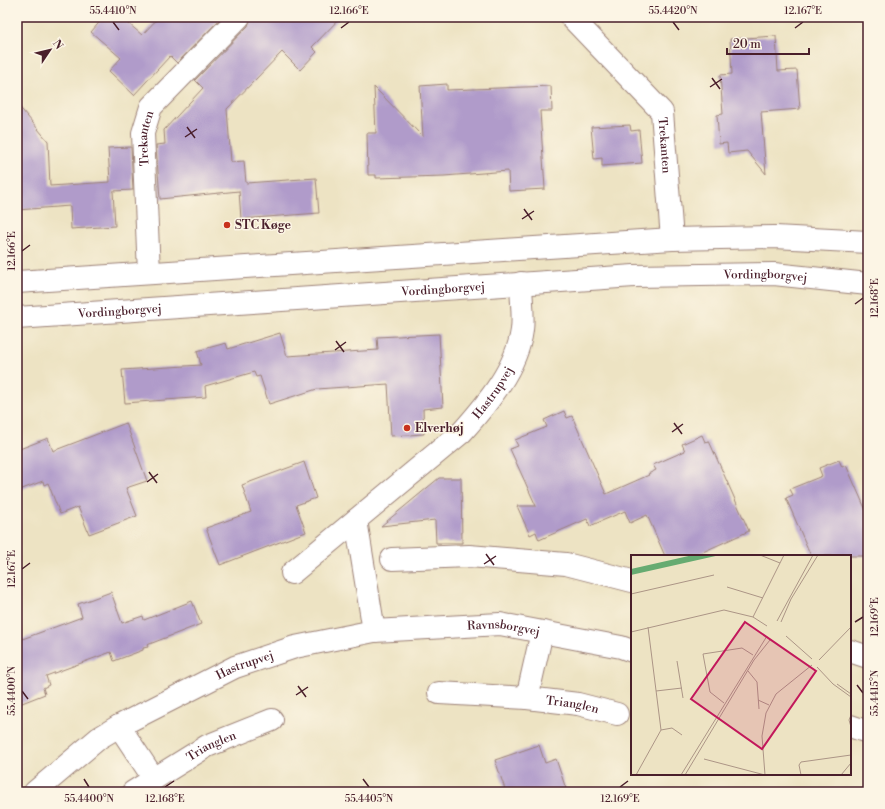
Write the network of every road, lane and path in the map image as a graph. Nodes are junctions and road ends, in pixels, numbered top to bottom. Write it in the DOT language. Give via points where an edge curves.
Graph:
graph roads {
  1 [pos="239,17"];
  2 [pos="571,17"];
  3 [pos="672,239"];
  4 [pos="868,242"];
  5 [pos="149,273"];
  6 [pos="17,282"];
  7 [pos="521,283"];
  8 [pos="868,284"];
  9 [pos="17,318"];
  10 [pos="356,520"];
  11 [pos="392,558"];
  12 [pos="292,573"];
  13 [pos="631,581"];
  14 [pos="374,631"];
  15 [pos="542,632"];
  16 [pos="631,651"];
  17 [pos="851,651"];
  18 [pos="868,657"];
  19 [pos="439,693"];
  20 [pos="527,698"];
  21 [pos="617,714"];
  22 [pos="272,720"];
  23 [pos="118,726"];
  24 [pos="851,726"];
  25 [pos="868,732"];
  26 [pos="154,779"];
  27 [pos="35,792"];
  28 [pos="133,792"];
  1 -- 5 [label="street, Trekanten" via="149,113 142,133"];
  2 -- 3 [label="street, Trekanten" via="662,112"];
  3 -- 4 [label="street" via="775,237"];
  3 -- 5 [label="street"];
  5 -- 6 [label="street"];
  7 -- 8 [label="street, Vordingborgvej" via="634,276 774,274"];
  7 -- 9 [label="street, Vordingborgvej"];
  7 -- 10 [label="street, Hastrupvej" via="522,329 512,363 481,411 462,432"];
  10 -- 12 [label="street, Hastrupvej"];
  10 -- 14 [label="street"];
  11 -- 13 [label="street" via="469,556 559,564"];
  14 -- 15 [label="street, Ravnsborgvej" via="500,624"];
  14 -- 23 [label="street, Hastrupvej" via="295,647 234,667"];
  15 -- 16 [label="street, Ravnsborgvej"];
  15 -- 20 [label="street"];
  17 -- 18 [label="street"];
  19 -- 20 [label="street, Trianglen"];
  20 -- 21 [label="street, Trianglen" via="578,704"];
  22 -- 26 [label="street, Trianglen" via="207,746"];
  23 -- 26 [label="street"];
  23 -- 27 [label="street, Hastrupvej" via="99,738"];
  24 -- 25 [label="street"];
  26 -- 28 [label="street, Trianglen"];
}
